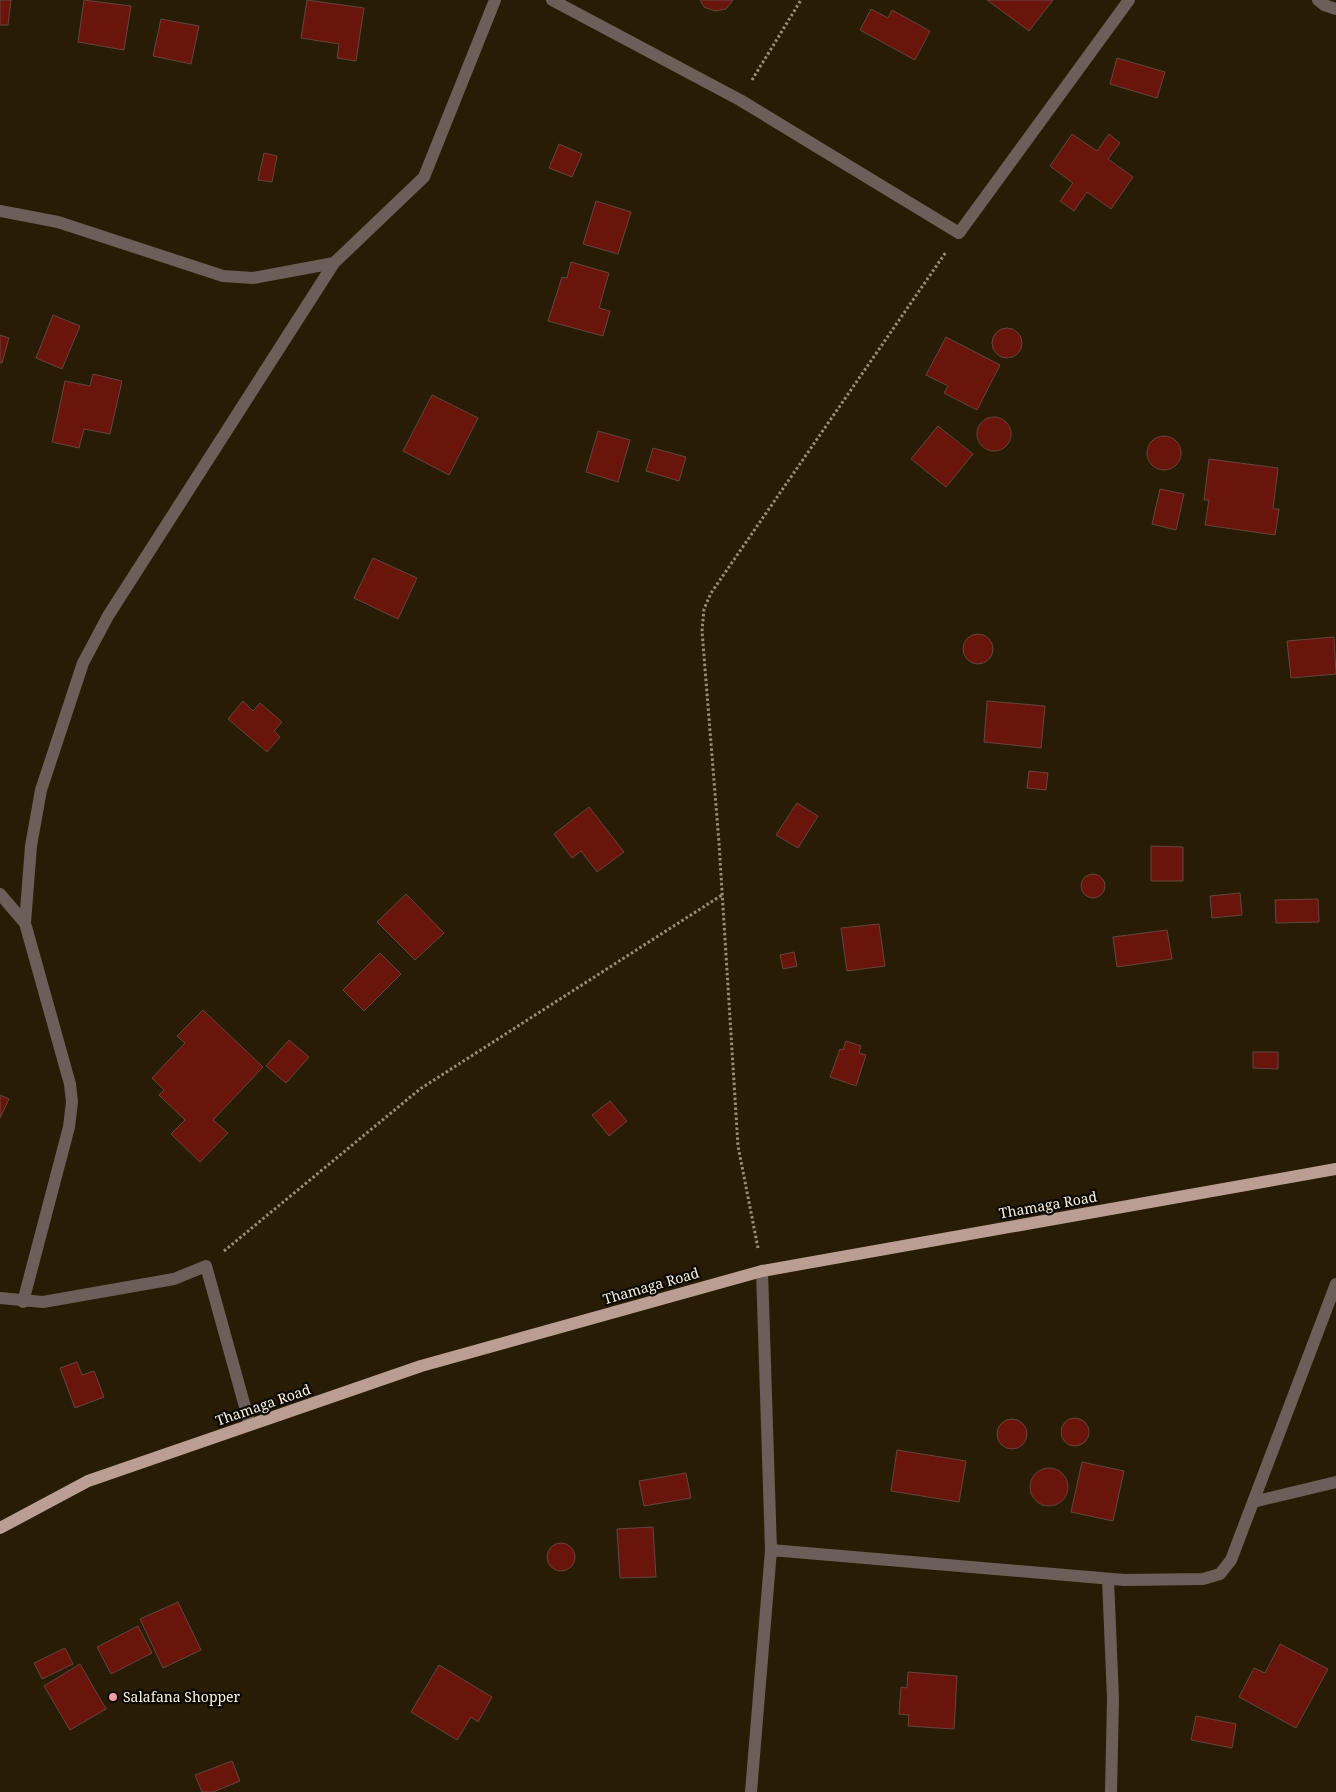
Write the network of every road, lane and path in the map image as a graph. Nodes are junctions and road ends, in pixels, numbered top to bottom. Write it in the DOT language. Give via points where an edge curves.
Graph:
graph roads {
  1 [pos="495,0"];
  2 [pos="552,0"];
  3 [pos="801,0"];
  4 [pos="1129,0"];
  5 [pos="1318,0"];
  6 [pos="1336,9"];
  7 [pos="740,100"];
  8 [pos="0,211"];
  9 [pos="959,233"];
  10 [pos="334,263"];
  11 [pos="0,894"];
  12 [pos="723,895"];
  13 [pos="25,924"];
  14 [pos="1336,1169"];
  15 [pos="206,1266"];
  16 [pos="762,1271"];
  17 [pos="1336,1284"];
  18 [pos="0,1298"];
  19 [pos="24,1302"];
  20 [pos="250,1425"];
  21 [pos="1336,1482"];
  22 [pos="1253,1502"];
  23 [pos="0,1528"];
  24 [pos="771,1550"];
  25 [pos="1108,1579"];
  26 [pos="751,1792"];
  27 [pos="1111,1792"];
  1 -- 10 [label="street" via="424,177"];
  2 -- 7 [label="street"];
  3 -- 7 [label="path"];
  4 -- 9 [label="street"];
  5 -- 6 [label="street"];
  7 -- 9 [label="street"];
  8 -- 10 [label="street" via="58,222 223,276 253,278"];
  9 -- 12 [label="path" via="711,594 704,609 702,631"];
  10 -- 13 [label="street" via="108,616 83,663 41,790 31,846"];
  11 -- 13 [label="street"];
  12 -- 15 [label="path" via="420,1089"];
  12 -- 16 [label="path" via="738,1146"];
  13 -- 19 [label="street" via="70,1084 72,1102 69,1127"];
  14 -- 16 [label="main road, Thamaga Road"];
  15 -- 19 [label="street" via="174,1279 43,1302"];
  15 -- 20 [label="street"];
  16 -- 20 [label="main road, Thamaga Road" via="421,1366"];
  16 -- 24 [label="street"];
  17 -- 22 [label="street"];
  18 -- 19 [label="street"];
  20 -- 23 [label="main road, Thamaga Road" via="88,1481"];
  21 -- 22 [label="street"];
  22 -- 25 [label="street" via="1231,1560 1220,1574 1203,1579"];
  24 -- 25 [label="street"];
  24 -- 26 [label="street"];
  25 -- 27 [label="street" via="1113,1699"];
}
